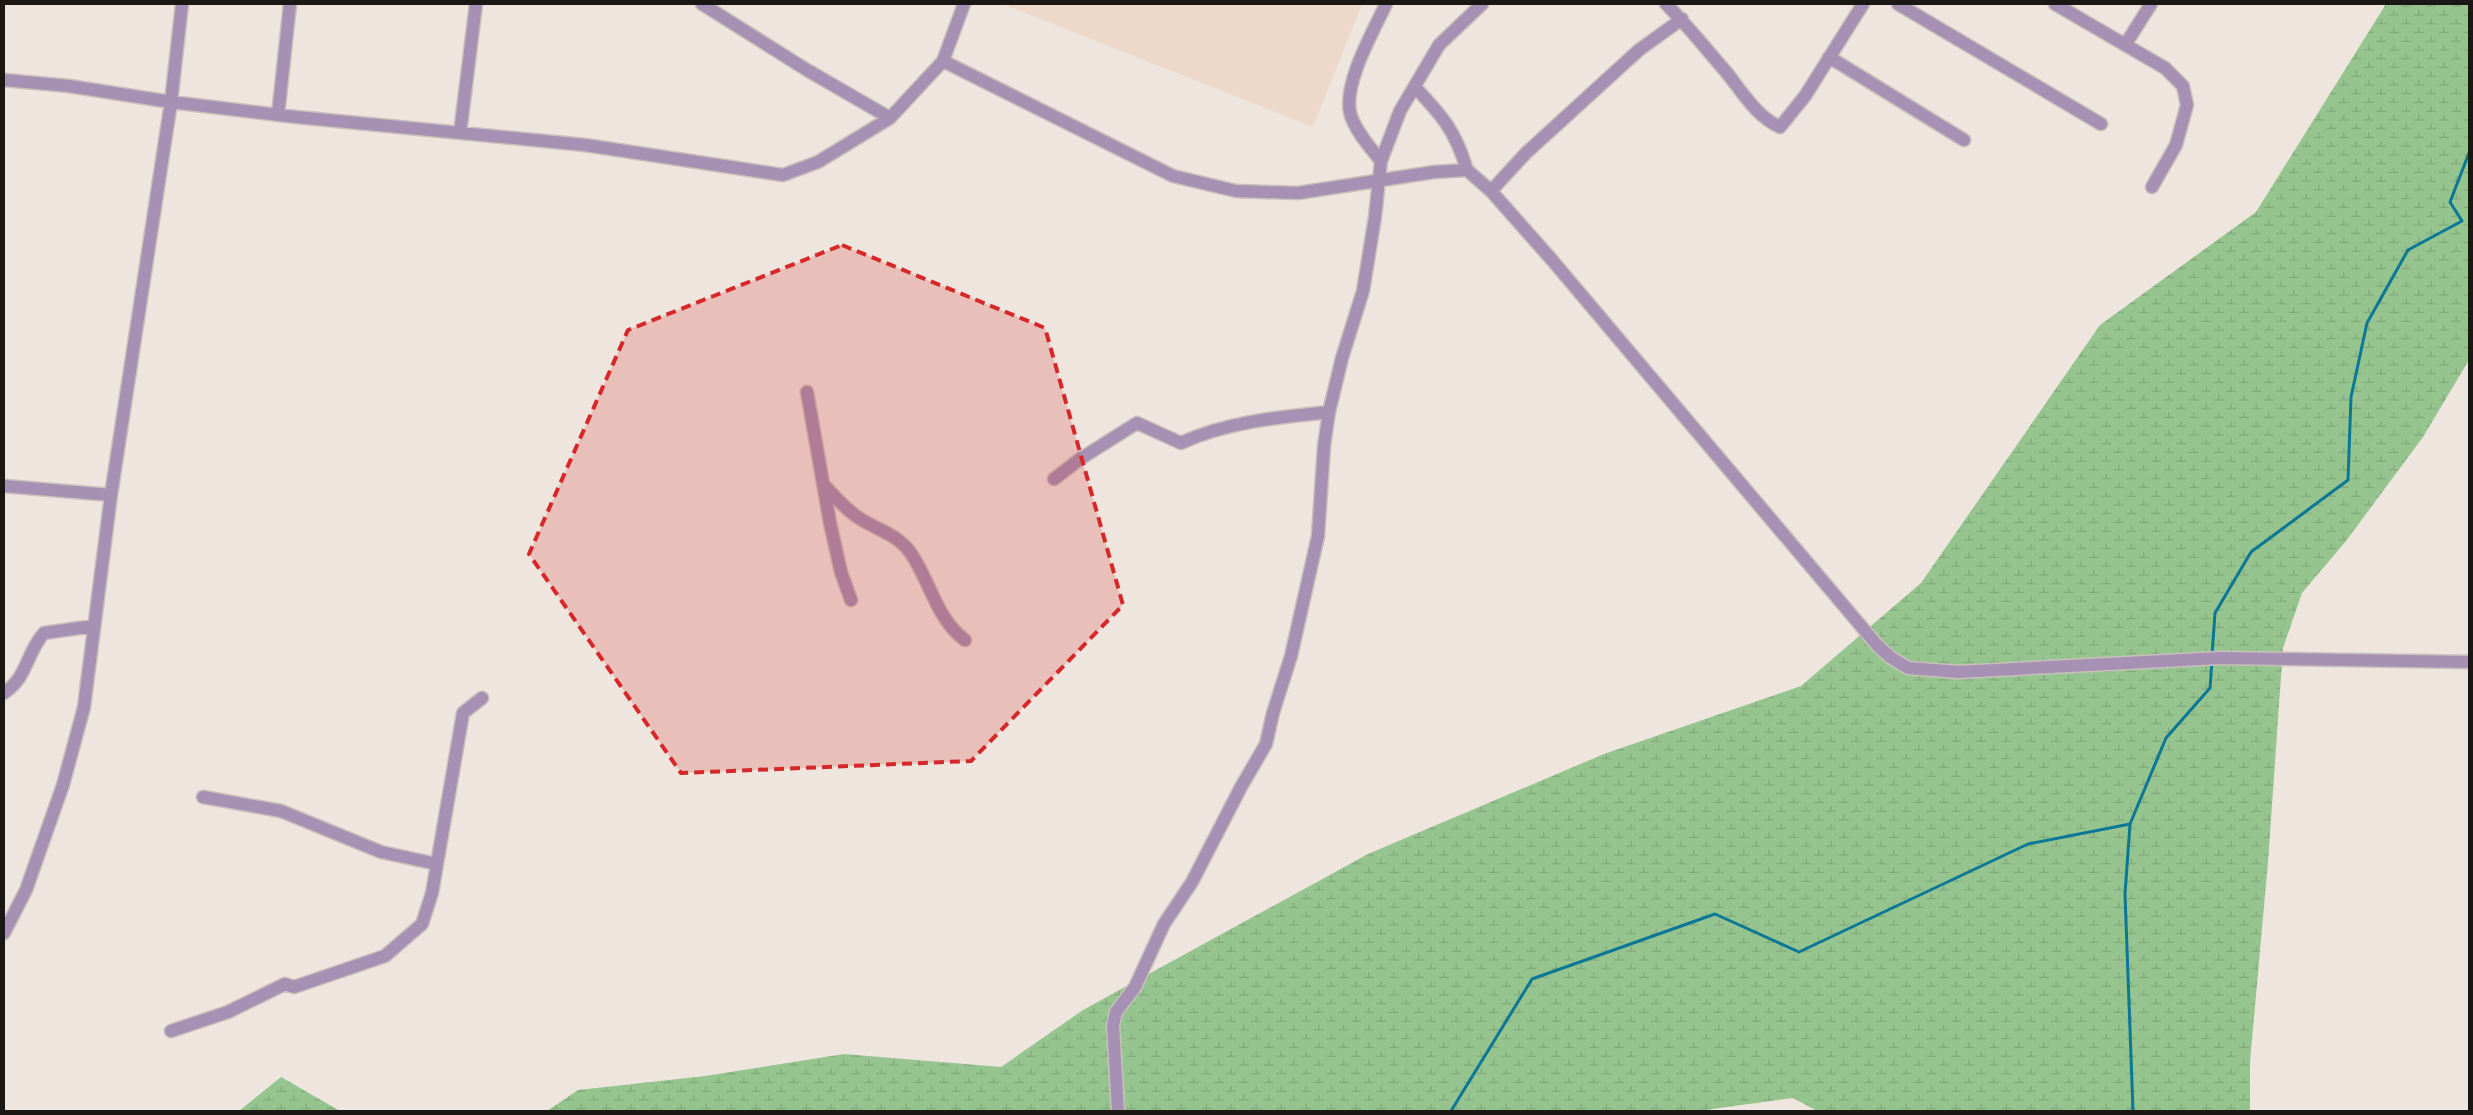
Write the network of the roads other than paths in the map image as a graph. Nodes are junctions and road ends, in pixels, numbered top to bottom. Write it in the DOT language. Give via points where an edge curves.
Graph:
graph roads {
  1 [pos="182,4"];
  2 [pos="290,4"];
  3 [pos="476,4"];
  4 [pos="702,4"];
  5 [pos="964,4"];
  6 [pos="1386,4"];
  7 [pos="1482,4"];
  8 [pos="1666,4"];
  9 [pos="1863,4"];
  10 [pos="1898,4"];
  11 [pos="2055,4"];
  12 [pos="2151,4"];
  13 [pos="1682,20"];
  14 [pos="2125,45"];
  15 [pos="1829,57"];
  16 [pos="943,61"];
  17 [pos="4,80"];
  18 [pos="1415,87"];
  19 [pos="171,102"];
  20 [pos="278,115"];
  21 [pos="890,118"];
  22 [pos="2102,124"];
  23 [pos="460,133"];
  24 [pos="1964,140"];
  25 [pos="1381,161"];
  26 [pos="1467,170"];
  27 [pos="1380,180"];
  28 [pos="2152,187"];
  29 [pos="1491,191"];
  30 [pos="807,392"];
  31 [pos="1329,412"];
  32 [pos="1054,479"];
  33 [pos="823,484"];
  34 [pos="4,486"];
  35 [pos="111,495"];
  36 [pos="850,600"];
  37 [pos="94,626"];
  38 [pos="965,640"];
  39 [pos="2469,662"];
  40 [pos="4,693"];
  41 [pos="482,698"];
  42 [pos="204,797"];
  43 [pos="437,864"];
  44 [pos="4,933"];
  45 [pos="171,1032"];
  46 [pos="1118,1111"];
  1 -- 19 [label="street"];
  2 -- 20 [label="street"];
  3 -- 23 [label="street"];
  4 -- 21 [label="street"];
  5 -- 16 [label="street"];
  6 -- 25 [label="street" via="1352,79 1350,113 1367,145"];
  7 -- 18 [label="street" via="1439,44"];
  8 -- 13 [label="street"];
  9 -- 15 [label="street"];
  10 -- 22 [label="street"];
  11 -- 14 [label="street"];
  12 -- 14 [label="street"];
  13 -- 15 [label="street" via="1752,104 1769,122 1780,127 1805,96"];
  13 -- 29 [label="street" via="1639,50 1526,153"];
  14 -- 28 [label="street" via="2165,68 2183,86 2187,105 2176,145"];
  15 -- 24 [label="street"];
  16 -- 21 [label="street"];
  16 -- 27 [label="street" via="1173,176 1236,191 1298,193"];
  17 -- 19 [label="street" via="69,86"];
  18 -- 25 [label="street" via="1400,111"];
  18 -- 26 [label="street" via="1441,115 1458,141"];
  19 -- 20 [label="street"];
  19 -- 35 [label="street"];
  20 -- 23 [label="street"];
  21 -- 23 [label="street" via="818,162 783,175 585,145"];
  25 -- 27 [label="street"];
  26 -- 27 [label="street"];
  26 -- 29 [label="street"];
  27 -- 31 [label="street" via="1363,291"];
  29 -- 39 [label="street" via="1857,622 1890,657 1908,668 1959,672 2220,658"];
  30 -- 33 [label="street"];
  31 -- 32 [label="street" via="1244,424 1181,443 1137,423 1080,458"];
  31 -- 46 [label="street" via="1318,536 1291,656 1266,744 1192,882 1164,924 1135,987 1116,1012 1113,1025"];
  33 -- 36 [label="street"];
  33 -- 38 [label="street" via="858,518 890,534 909,550 942,614"];
  34 -- 35 [label="street"];
  35 -- 37 [label="street"];
  37 -- 40 [label="street" via="44,633 32,649 24,672"];
  37 -- 44 [label="street" via="84,707 63,785 26,890"];
  41 -- 43 [label="street" via="463,713"];
  42 -- 43 [label="street" via="281,811 381,852"];
  43 -- 45 [label="street" via="422,924 385,956 294,987 285,984 228,1012"];
}
